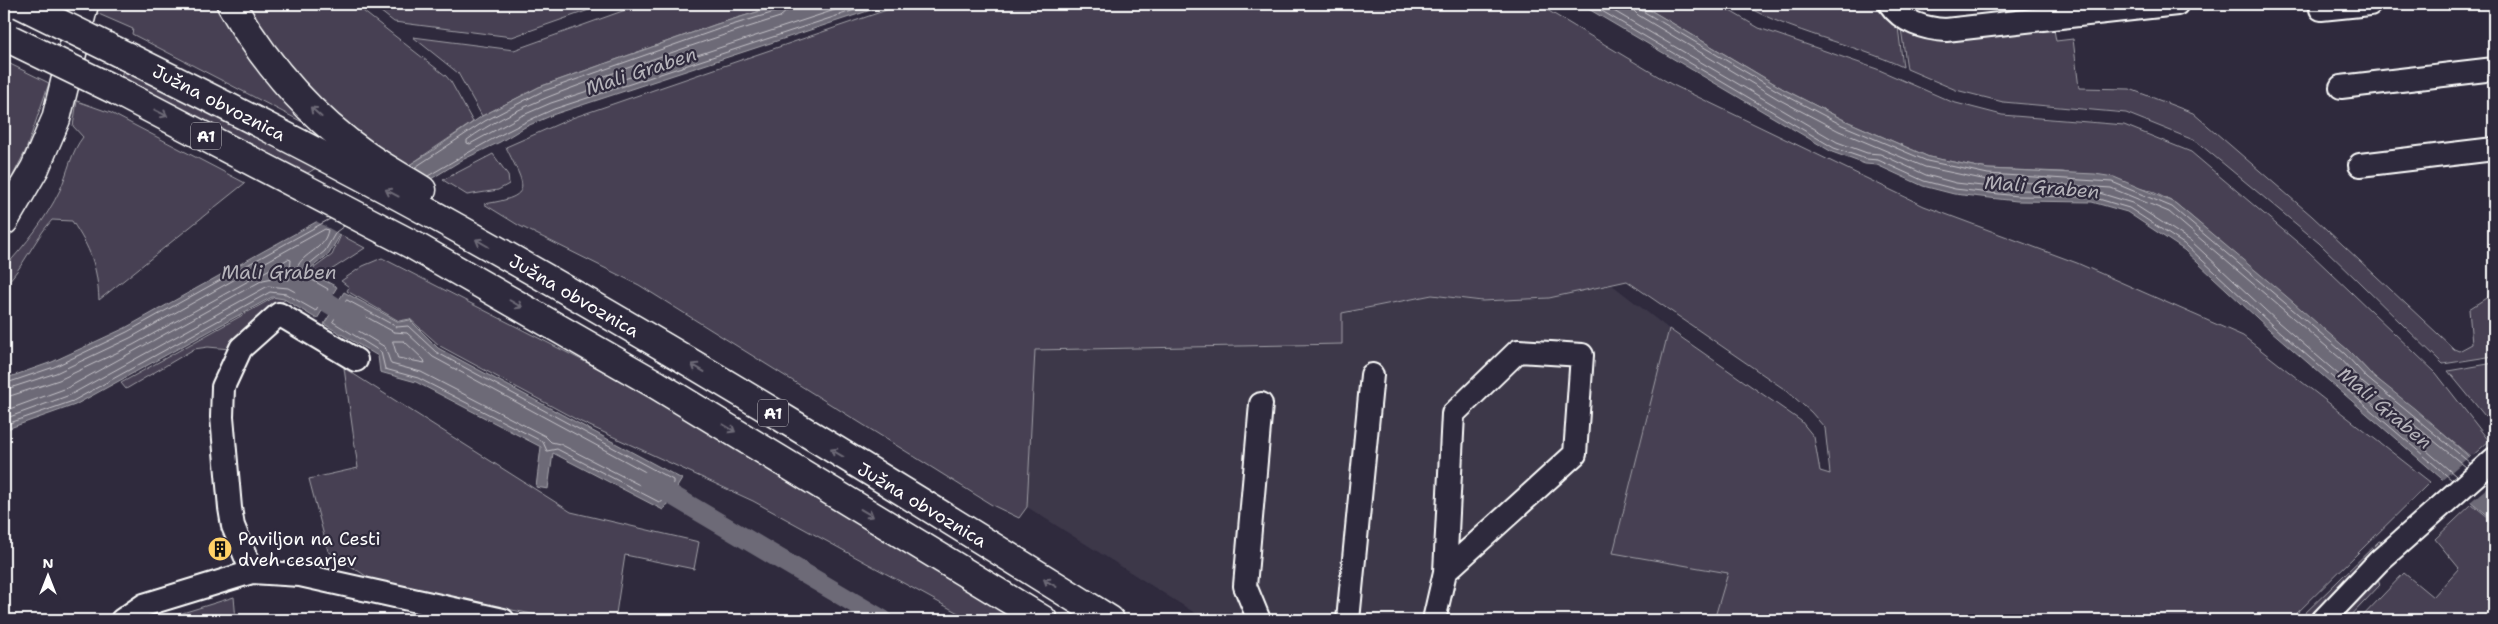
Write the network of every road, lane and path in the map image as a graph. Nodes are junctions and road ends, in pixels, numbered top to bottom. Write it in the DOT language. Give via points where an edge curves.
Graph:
graph roads {
  1 [pos="20,4"];
  2 [pos="84,4"];
  3 [pos="231,4"];
  4 [pos="1890,4"];
  5 [pos="2177,4"];
  6 [pos="2370,4"];
  7 [pos="2321,10"];
  8 [pos="6,38"];
  9 [pos="2494,69"];
  10 [pos="2341,87"];
  11 [pos="2494,149"];
  12 [pos="2360,165"];
  13 [pos="4,221"];
  14 [pos="450,224"];
  15 [pos="356,360"];
  16 [pos="1372,375"];
  17 [pos="1260,404"];
  18 [pos="2494,459"];
  19 [pos="252,572"];
  20 [pos="1445,572"];
  21 [pos="122,620"];
  22 [pos="503,620"];
  23 [pos="1043,620"];
  24 [pos="1110,620"];
  25 [pos="1259,620"];
  26 [pos="1348,620"];
  27 [pos="1434,620"];
  28 [pos="2323,620"];
  14 -- 1 [label="highway, Južna obvoznica / A1, one-way, bridge"];
  2 -- 13 [label="highway" via="56,119 35,168"];
  14 -- 3 [label="highway, one-way" via="436,198 352,145 295,94 272,68"];
  4 -- 5 [label="street" via="1918,25 1946,30"];
  6 -- 7 [label="street"];
  8 -- 23 [label="highway, Južna obvoznica / A1, one-way, bridge" via="117,91 413,245 657,385"];
  9 -- 10 [label="street"];
  11 -- 12 [label="street"];
  24 -- 14 [label="highway, Južna obvoznica / A1, one-way" via="677,355"];
  15 -- 19 [label="street" via="279,314 241,348 232,364 223,387 222,417 230,508 233,526"];
  16 -- 26 [label="street"];
  17 -- 25 [label="street" via="1245,586"];
  18 -- 28 [label="street" via="2379,561"];
  19 -- 21 [label="street" via="144,605"];
  19 -- 22 [label="street" via="300,575"];
  20 -- 20 [label="street" via="1453,414 1518,351 1582,355 1575,454"];
  20 -- 27 [label="street"];
}
